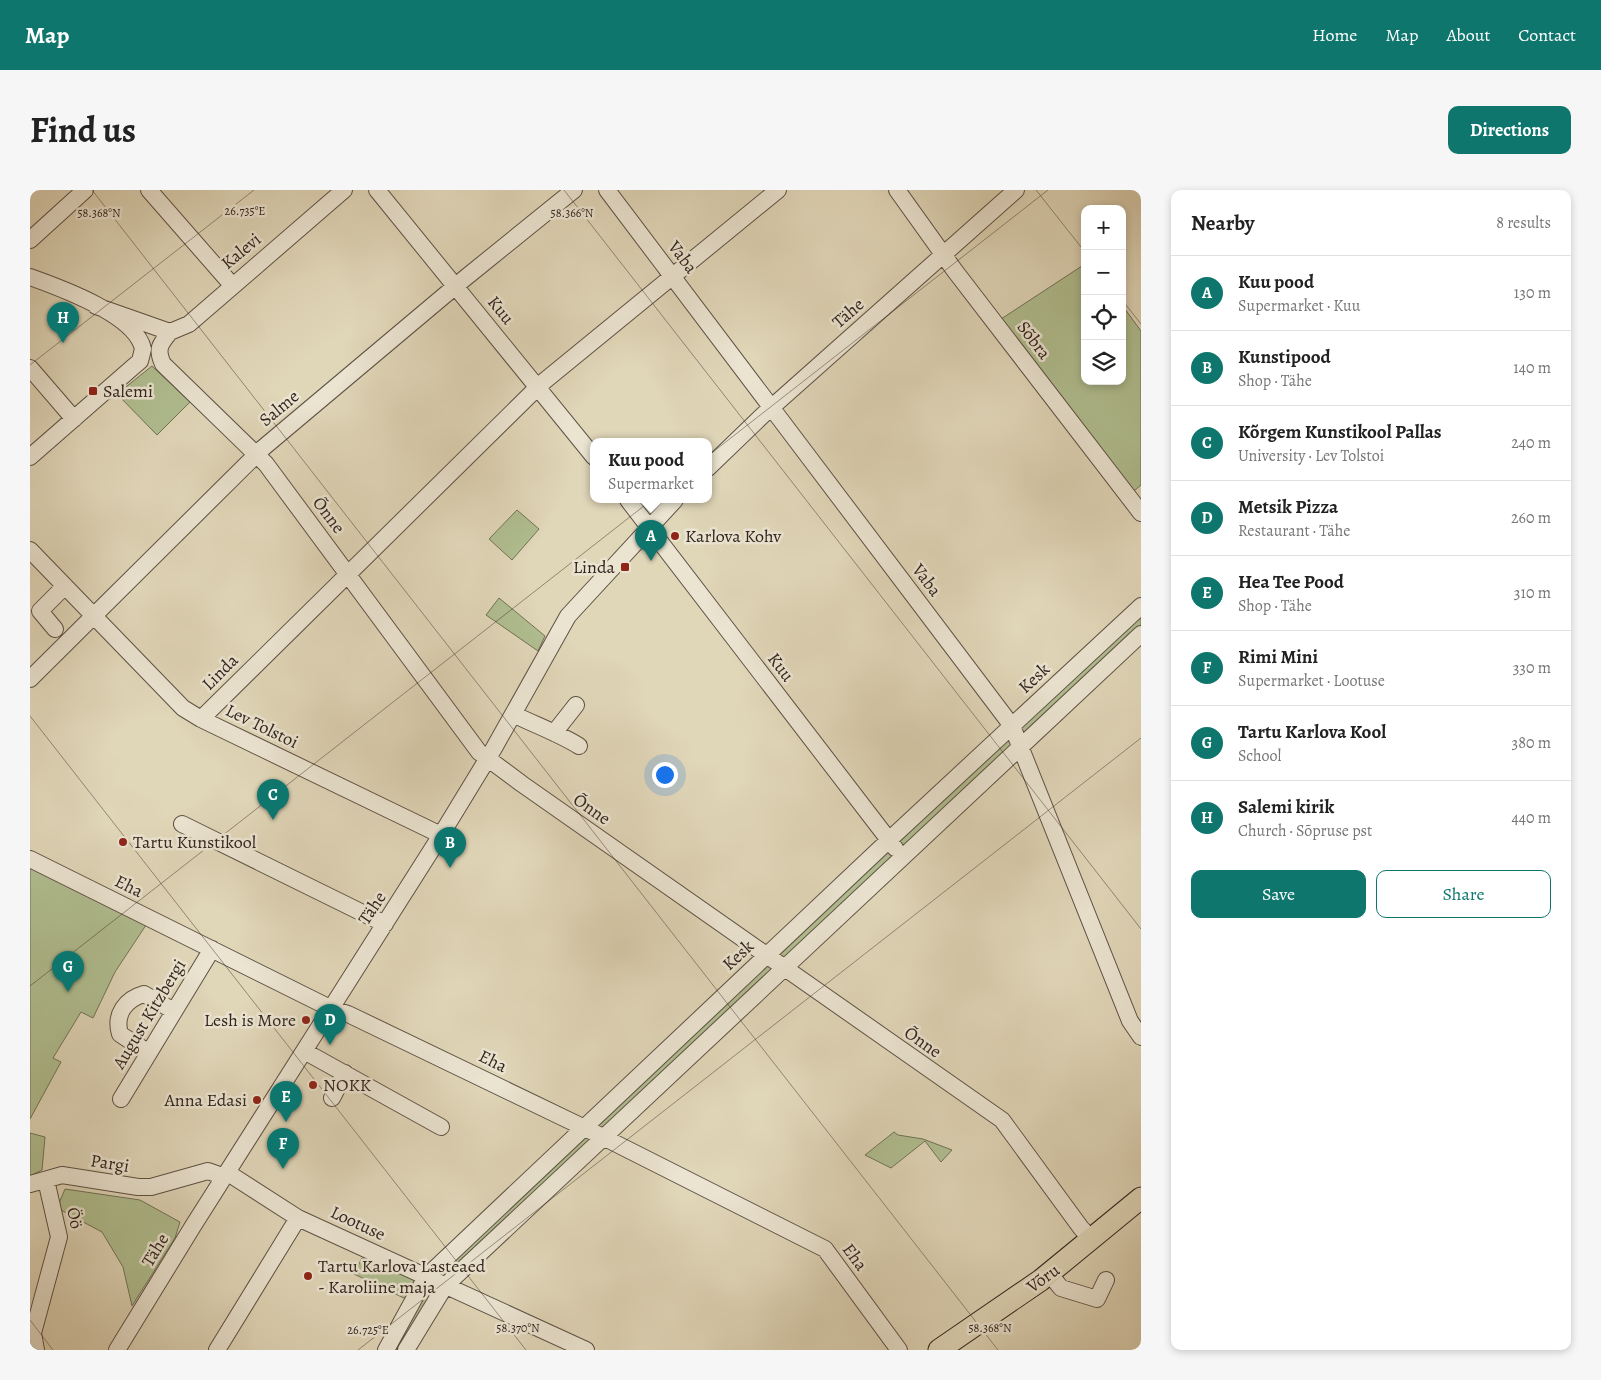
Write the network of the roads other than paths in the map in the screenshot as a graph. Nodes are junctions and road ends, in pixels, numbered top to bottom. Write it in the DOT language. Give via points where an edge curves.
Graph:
graph roads {
  1 [pos="85,190"];
  2 [pos="149,190"];
  3 [pos="344,190"];
  4 [pos="377,190"];
  5 [pos="574,190"];
  6 [pos="607,190"];
  7 [pos="778,190"];
  8 [pos="897,190"];
  9 [pos="1016,190"];
  10 [pos="32,241"];
  11 [pos="944,255"];
  12 [pos="30,277"];
  13 [pos="673,277"];
  14 [pos="232,285"];
  15 [pos="456,286"];
  16 [pos="96,306"];
  17 [pos="170,332"];
  18 [pos="30,368"];
  19 [pos="538,387"];
  20 [pos="772,407"];
  21 [pos="74,419"];
  22 [pos="590,451"];
  23 [pos="256,455"];
  24 [pos="30,457"];
  25 [pos="712,464"];
  26 [pos="630,503"];
  27 [pos="672,503"];
  28 [pos="1141,513"];
  29 [pos="649,527"];
  30 [pos="33,558"];
  31 [pos="348,574"];
  32 [pos="65,586"];
  33 [pos="1141,606"];
  34 [pos="95,617"];
  35 [pos="55,629"];
  36 [pos="1141,634"];
  37 [pos="30,680"];
  38 [pos="576,705"];
  39 [pos="513,714"];
  40 [pos="201,719"];
  41 [pos="1012,726"];
  42 [pos="554,733"];
  43 [pos="579,746"];
  44 [pos="1022,747"];
  45 [pos="488,759"];
  46 [pos="182,824"];
  47 [pos="441,835"];
  48 [pos="889,840"];
  49 [pos="902,858"];
  50 [pos="30,859"];
  51 [pos="385,924"];
  52 [pos="212,950"];
  53 [pos="766,956"];
  54 [pos="783,969"];
  55 [pos="330,1008"];
  56 [pos="174,1011"];
  57 [pos="1141,1037"];
  58 [pos="304,1051"];
  59 [pos="149,1053"];
  60 [pos="345,1073"];
  61 [pos="332,1098"];
  62 [pos="121,1099"];
  63 [pos="441,1127"];
  64 [pos="586,1128"];
  65 [pos="604,1138"];
  66 [pos="223,1179"];
  67 [pos="46,1180"];
  68 [pos="30,1184"];
  69 [pos="1141,1198"];
  70 [pos="298,1218"];
  71 [pos="1092,1240"];
  72 [pos="1049,1273"];
  73 [pos="426,1277"];
  74 [pos="1106,1280"];
  75 [pos="445,1286"];
  76 [pos="36,1350"];
  77 [pos="117,1350"];
  78 [pos="217,1350"];
  79 [pos="386,1350"];
  80 [pos="406,1350"];
  81 [pos="586,1350"];
  82 [pos="899,1350"];
  83 [pos="939,1350"];
  1 -- 10 [label="street"];
  2 -- 14 [label="street"];
  3 -- 14 [label="street, Kalevi"];
  4 -- 15 [label="street, Kuu"];
  5 -- 15 [label="street, Salme"];
  6 -- 13 [label="street, Vaba"];
  7 -- 13 [label="street, Linda"];
  8 -- 11 [label="street, Sõbra"];
  9 -- 11 [label="street, Tähe"];
  11 -- 20 [label="street, Tähe"];
  11 -- 28 [label="street, Sõbra"];
  12 -- 16 [label="street"];
  13 -- 19 [label="street, Linda"];
  13 -- 20 [label="street, Vaba"];
  14 -- 17 [label="street, Kalevi" via="189,324"];
  15 -- 19 [label="street, Kuu"];
  15 -- 23 [label="street, Salme"];
  16 -- 17 [label="street"];
  16 -- 21 [label="street" via="120,319 142,342 143,355"];
  17 -- 23 [label="street, Õnne" via="159,344 163,364"];
  18 -- 21 [label="street"];
  19 -- 22 [label="street, Kuu"];
  19 -- 31 [label="street, Linda"];
  20 -- 25 [label="street, Tähe"];
  20 -- 41 [label="street, Vaba"];
  21 -- 24 [label="street"];
  23 -- 31 [label="street, Õnne"];
  23 -- 34 [label="street, Salme"];
  26 -- 29 [label="street, Kuu"];
  27 -- 29 [label="street, Tähe"];
  29 -- 39 [label="street, Tähe" via="568,616"];
  29 -- 48 [label="street, Kuu"];
  30 -- 32 [label="street, Lev Tolstoi"];
  31 -- 40 [label="street, Linda"];
  31 -- 45 [label="street, Õnne" via="479,752"];
  32 -- 34 [label="street, Lev Tolstoi"];
  32 -- 35 [label="street" via="40,611"];
  33 -- 41 [label="street, Kesk"];
  34 -- 37 [label="street, Salme"];
  34 -- 40 [label="street, Lev Tolstoi" via="184,708"];
  36 -- 44 [label="street"];
  38 -- 42 [label="street"];
  39 -- 42 [label="street"];
  39 -- 45 [label="street, Tähe"];
  40 -- 47 [label="street, Lev Tolstoi"];
  41 -- 44 [label="street, Vaba"];
  41 -- 48 [label="street, Kesk"];
  42 -- 43 [label="street"];
  44 -- 49 [label="street"];
  44 -- 57 [label="street, Vaba" via="1130,1021"];
  45 -- 47 [label="street, Tähe"];
  45 -- 53 [label="street, Õnne"];
  46 -- 51 [label="street"];
  47 -- 51 [label="street, Tähe"];
  48 -- 49 [label="street, Kuu"];
  48 -- 53 [label="street, Kesk"];
  49 -- 54 [label="street"];
  50 -- 52 [label="street, Eha"];
  51 -- 55 [label="street, Tähe"];
  52 -- 55 [label="street, Eha"];
  52 -- 56 [label="street, August Kitzbergi"];
  53 -- 54 [label="street, Õnne"];
  53 -- 64 [label="street, Kesk"];
  54 -- 65 [label="street"];
  54 -- 71 [label="street, Õnne" via="1002,1120"];
  55 -- 58 [label="street, Tähe"];
  55 -- 64 [label="street, Eha"];
  56 -- 59 [label="street, August Kitzbergi"];
  56 -- 59 [label="street" via="144,994 131,999 122,1009 118,1026 120,1034"];
  58 -- 60 [label="street"];
  58 -- 66 [label="street, Tähe"];
  59 -- 62 [label="street, August Kitzbergi"];
  60 -- 61 [label="street"];
  60 -- 63 [label="street"];
  64 -- 65 [label="street, Eha"];
  64 -- 73 [label="street, Kesk"];
  65 -- 75 [label="street"];
  65 -- 82 [label="street, Eha" via="824,1249"];
  66 -- 67 [label="street, Pargi" via="184,1179 138,1187 62,1176"];
  66 -- 70 [label="street, Lootuse"];
  66 -- 77 [label="street, Tähe"];
  67 -- 68 [label="street, Pargi"];
  67 -- 76 [label="street, Öö" via="59,1237 33,1333"];
  69 -- 71 [label="main road, Võru"];
  70 -- 73 [label="street, Lootuse"];
  70 -- 78 [label="street"];
  71 -- 72 [label="main road, Võru"];
  72 -- 74 [label="street" via="1061,1288 1097,1299"];
  72 -- 83 [label="main road, Võru"];
  73 -- 75 [label="street, Lootuse"];
  73 -- 79 [label="street, Kesk"];
  75 -- 80 [label="street"];
  75 -- 81 [label="street, Lootuse"];
}
